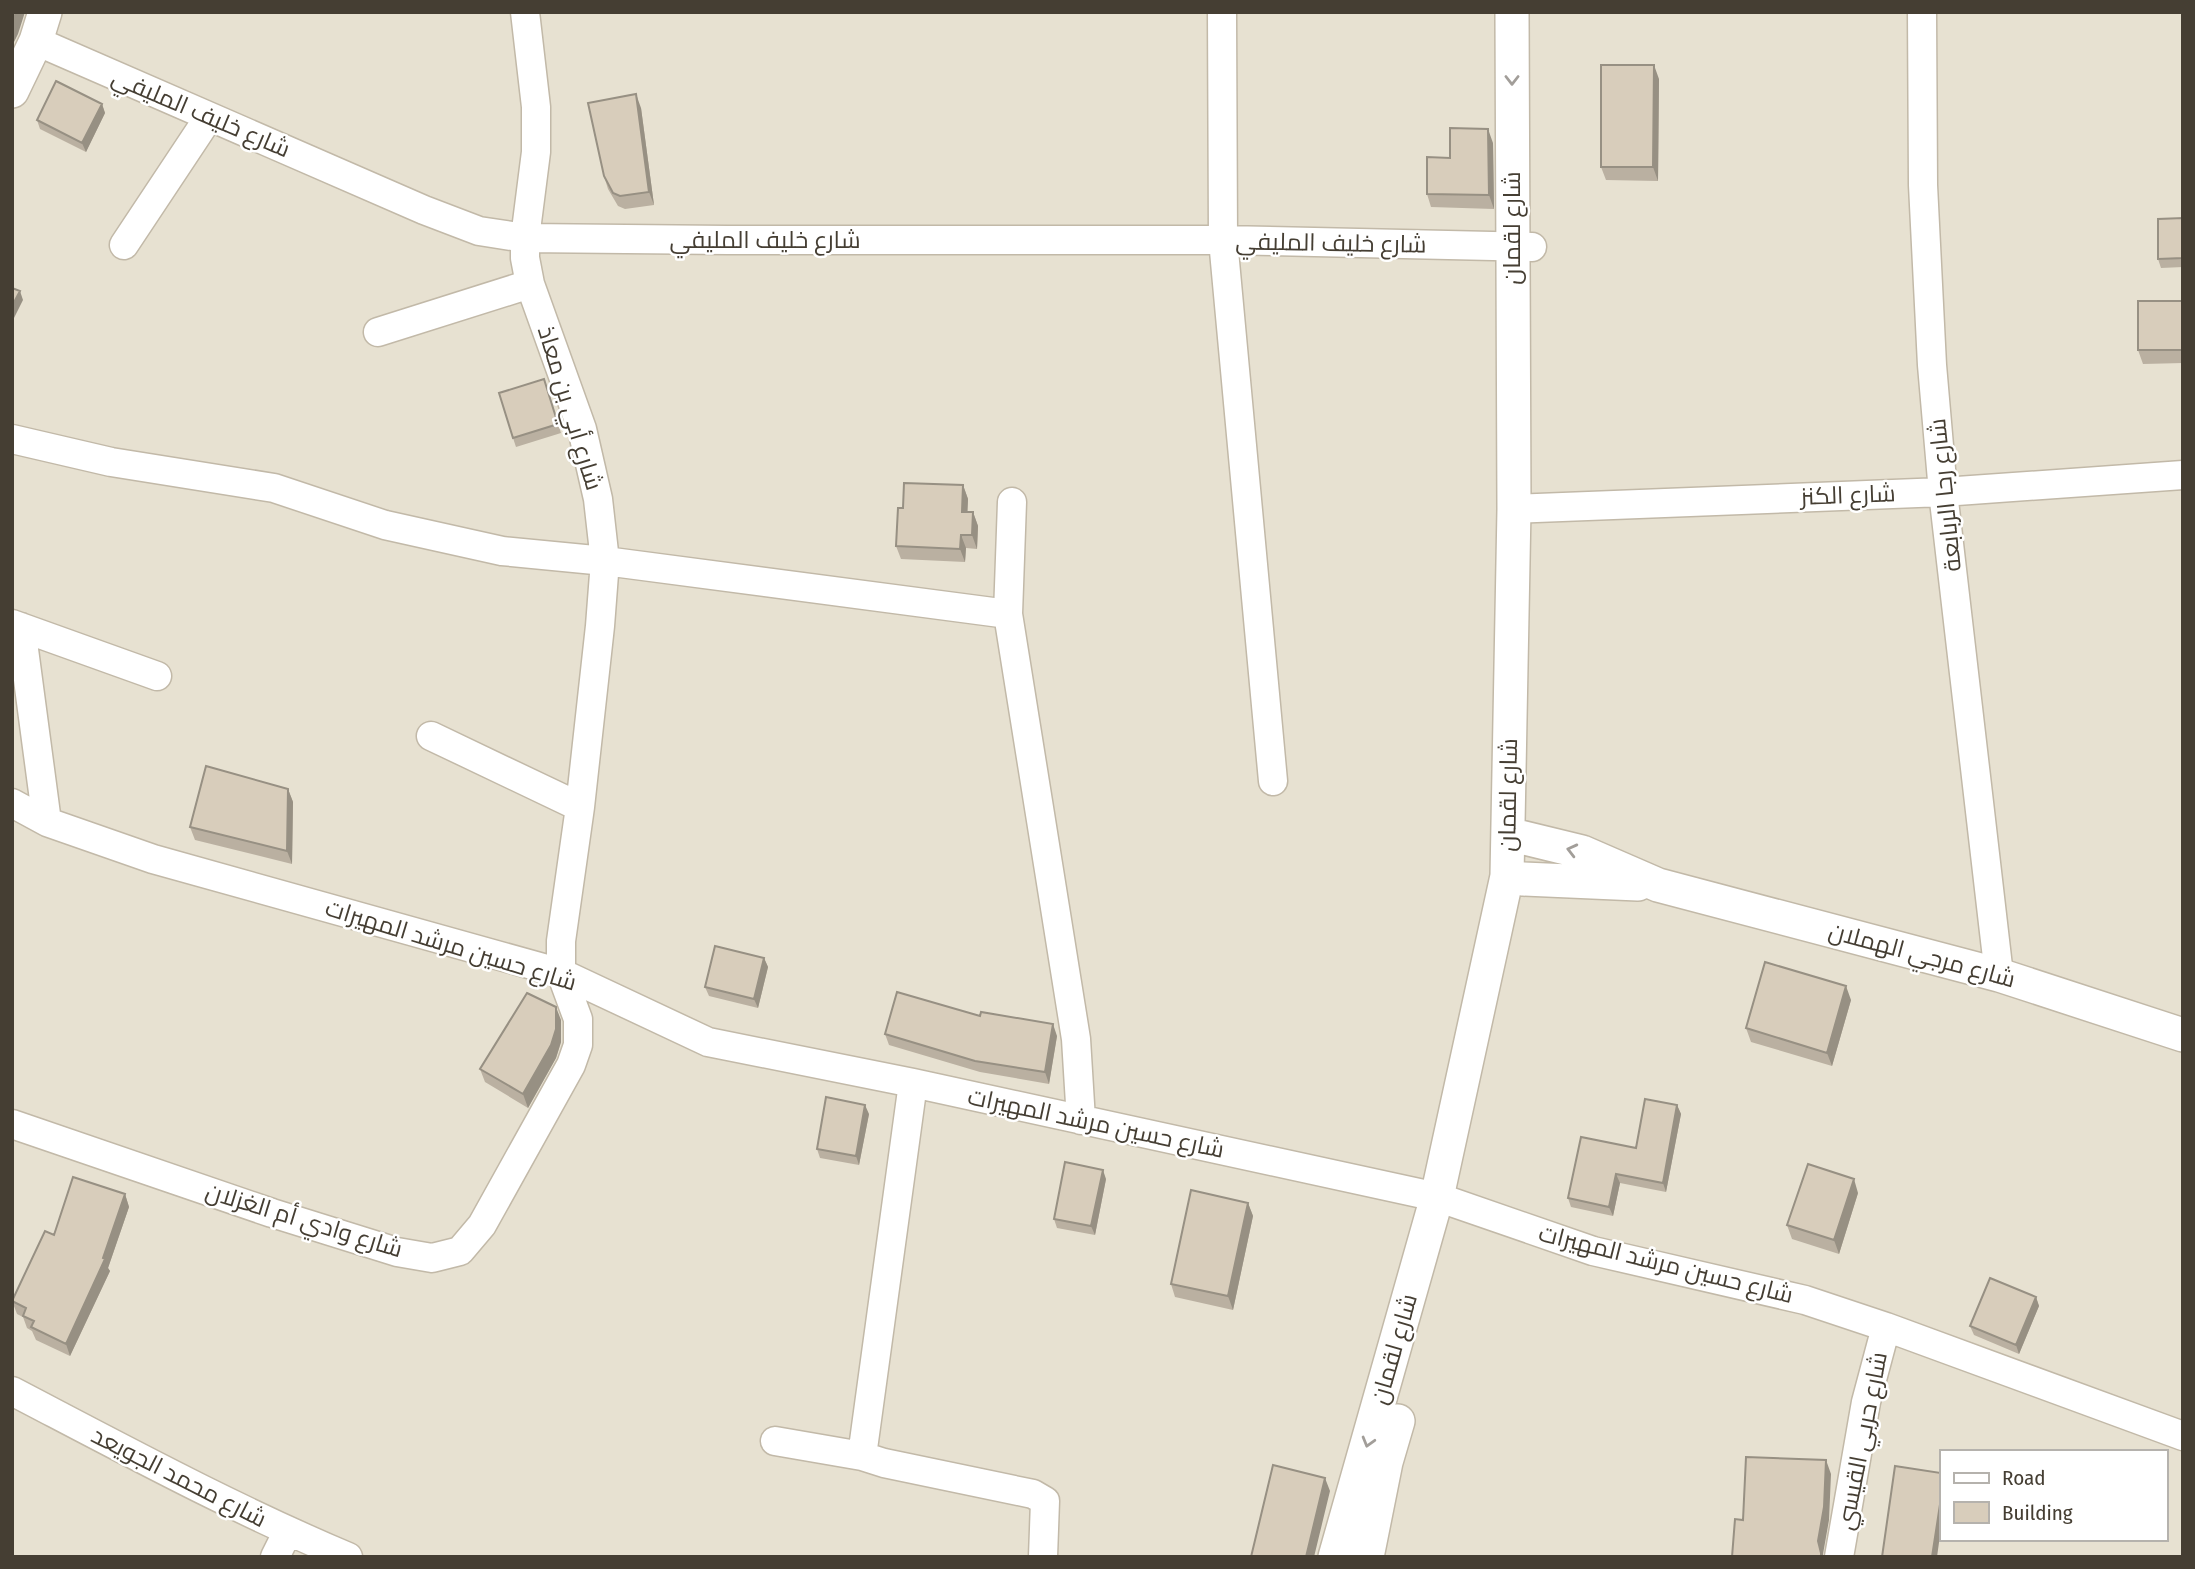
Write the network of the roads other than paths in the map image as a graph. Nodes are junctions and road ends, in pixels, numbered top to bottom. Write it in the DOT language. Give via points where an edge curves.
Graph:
graph roads {
  1 [pos="525,12"];
  2 [pos="1222,12"];
  3 [pos="1512,12"];
  4 [pos="1535,12"];
  5 [pos="1922,12"];
  6 [pos="41,27"];
  7 [pos="12,91"];
  8 [pos="209,117"];
  9 [pos="525,237"];
  10 [pos="1223,240"];
  11 [pos="124,245"];
  12 [pos="1522,247"];
  13 [pos="530,284"];
  14 [pos="378,332"];
  15 [pos="12,439"];
  16 [pos="2183,475"];
  17 [pos="1943,492"];
  18 [pos="1012,502"];
  19 [pos="1523,508"];
  20 [pos="605,561"];
  21 [pos="1008,614"];
  22 [pos="16,626"];
  23 [pos="157,676"];
  24 [pos="431,736"];
  25 [pos="1273,781"];
  26 [pos="12,803"];
  27 [pos="580,807"];
  28 [pos="47,822"];
  29 [pos="1517,836"];
  30 [pos="1515,878"];
  31 [pos="1657,885"];
  32 [pos="561,973"];
  33 [pos="1999,975"];
  34 [pos="2183,1035"];
  35 [pos="913,1083"];
  36 [pos="1081,1120"];
  37 [pos="16,1134"];
  38 [pos="1446,1201"];
  39 [pos="1886,1326"];
  40 [pos="12,1391"];
  41 [pos="2183,1436"];
  42 [pos="775,1441"];
  43 [pos="862,1456"];
  44 [pos="288,1531"];
  45 [pos="275,1557"];
  46 [pos="348,1557"];
  47 [pos="1043,1557"];
  48 [pos="1335,1557"];
  49 [pos="1367,1557"];
  50 [pos="1839,1557"];
  1 -- 9 [label="street, شارع أبي بن معاذ" via="536,152"];
  2 -- 10 [label="street"];
  3 -- 12 [label="street, شارع لقمان, one-way"];
  4 -- 12 [label="street, شارع لقمان"];
  5 -- 17 [label="street, شارع رجا الربابعة" via="1923,185 1931,365"];
  6 -- 7 [label="street"];
  6 -- 8 [label="street, شارع خليف المليفي"];
  8 -- 9 [label="street, شارع خليف المليفي" via="479,231"];
  8 -- 11 [label="street"];
  9 -- 10 [label="street, شارع خليف المليفي"];
  9 -- 13 [label="street, شارع أبي بن معاذ"];
  10 -- 12 [label="street, شارع خليف المليفي"];
  10 -- 25 [label="street"];
  12 -- 19 [label="street, شارع لقمان" via="1535,440"];
  13 -- 14 [label="street"];
  13 -- 20 [label="street, شارع أبي بن معاذ" via="582,429 598,499"];
  15 -- 20 [label="street" via="111,462 274,488 385,525 502,551"];
  16 -- 17 [label="street, شارع الكنز"];
  17 -- 19 [label="street, شارع الكنز"];
  17 -- 33 [label="street, شارع رجا الربابعة"];
  18 -- 21 [label="street"];
  19 -- 29 [label="street, شارع لقمان"];
  20 -- 21 [label="street"];
  20 -- 27 [label="street, شارع أبي بن معاذ"];
  21 -- 36 [label="street" via="1076,1039"];
  22 -- 23 [label="street"];
  22 -- 28 [label="street"];
  24 -- 27 [label="street"];
  26 -- 28 [label="street, شارع حسين مرشد المهيرات"];
  27 -- 32 [label="street, شارع أبي بن معاذ" via="561,941"];
  28 -- 32 [label="street, شارع حسين مرشد المهيرات" via="153,859"];
  29 -- 30 [label="street, شارع لقمان"];
  31 -- 29 [label="street, شارع مرجي الهملان, one-way" via="1581,852"];
  30 -- 31 [label="street, شارع مرجي الهملان"];
  30 -- 38 [label="street, شارع لقمان"];
  31 -- 33 [label="street, شارع مرجي الهملان"];
  32 -- 35 [label="street, شارع حسين مرشد المهيرات" via="708,1042"];
  32 -- 37 [label="street, شارع وادي أم الغزلان" via="578,1019 578,1045 571,1065 482,1225 460,1251 432,1258 397,1252"];
  33 -- 34 [label="street, شارع مرجي الهملان"];
  35 -- 36 [label="street, شارع حسين مرشد المهيرات"];
  35 -- 43 [label="street"];
  36 -- 38 [label="street, شارع حسين مرشد المهيرات"];
  38 -- 39 [label="street, شارع حسين مرشد المهيرات" via="1592,1251 1805,1300"];
  38 -- 48 [label="street, شارع لقمان, one-way"];
  38 -- 49 [label="street, شارع لقمان"];
  39 -- 41 [label="street, شارع حسين مرشد المهيرات"];
  39 -- 50 [label="street, شارع حربي القيسي" via="1866,1402"];
  40 -- 44 [label="street, شارع محمد الجويعد"];
  42 -- 43 [label="street"];
  43 -- 47 [label="street" via="1032,1494 1045,1501"];
  44 -- 45 [label="street"];
  44 -- 46 [label="street, شارع محمد الجويعد"];
}
